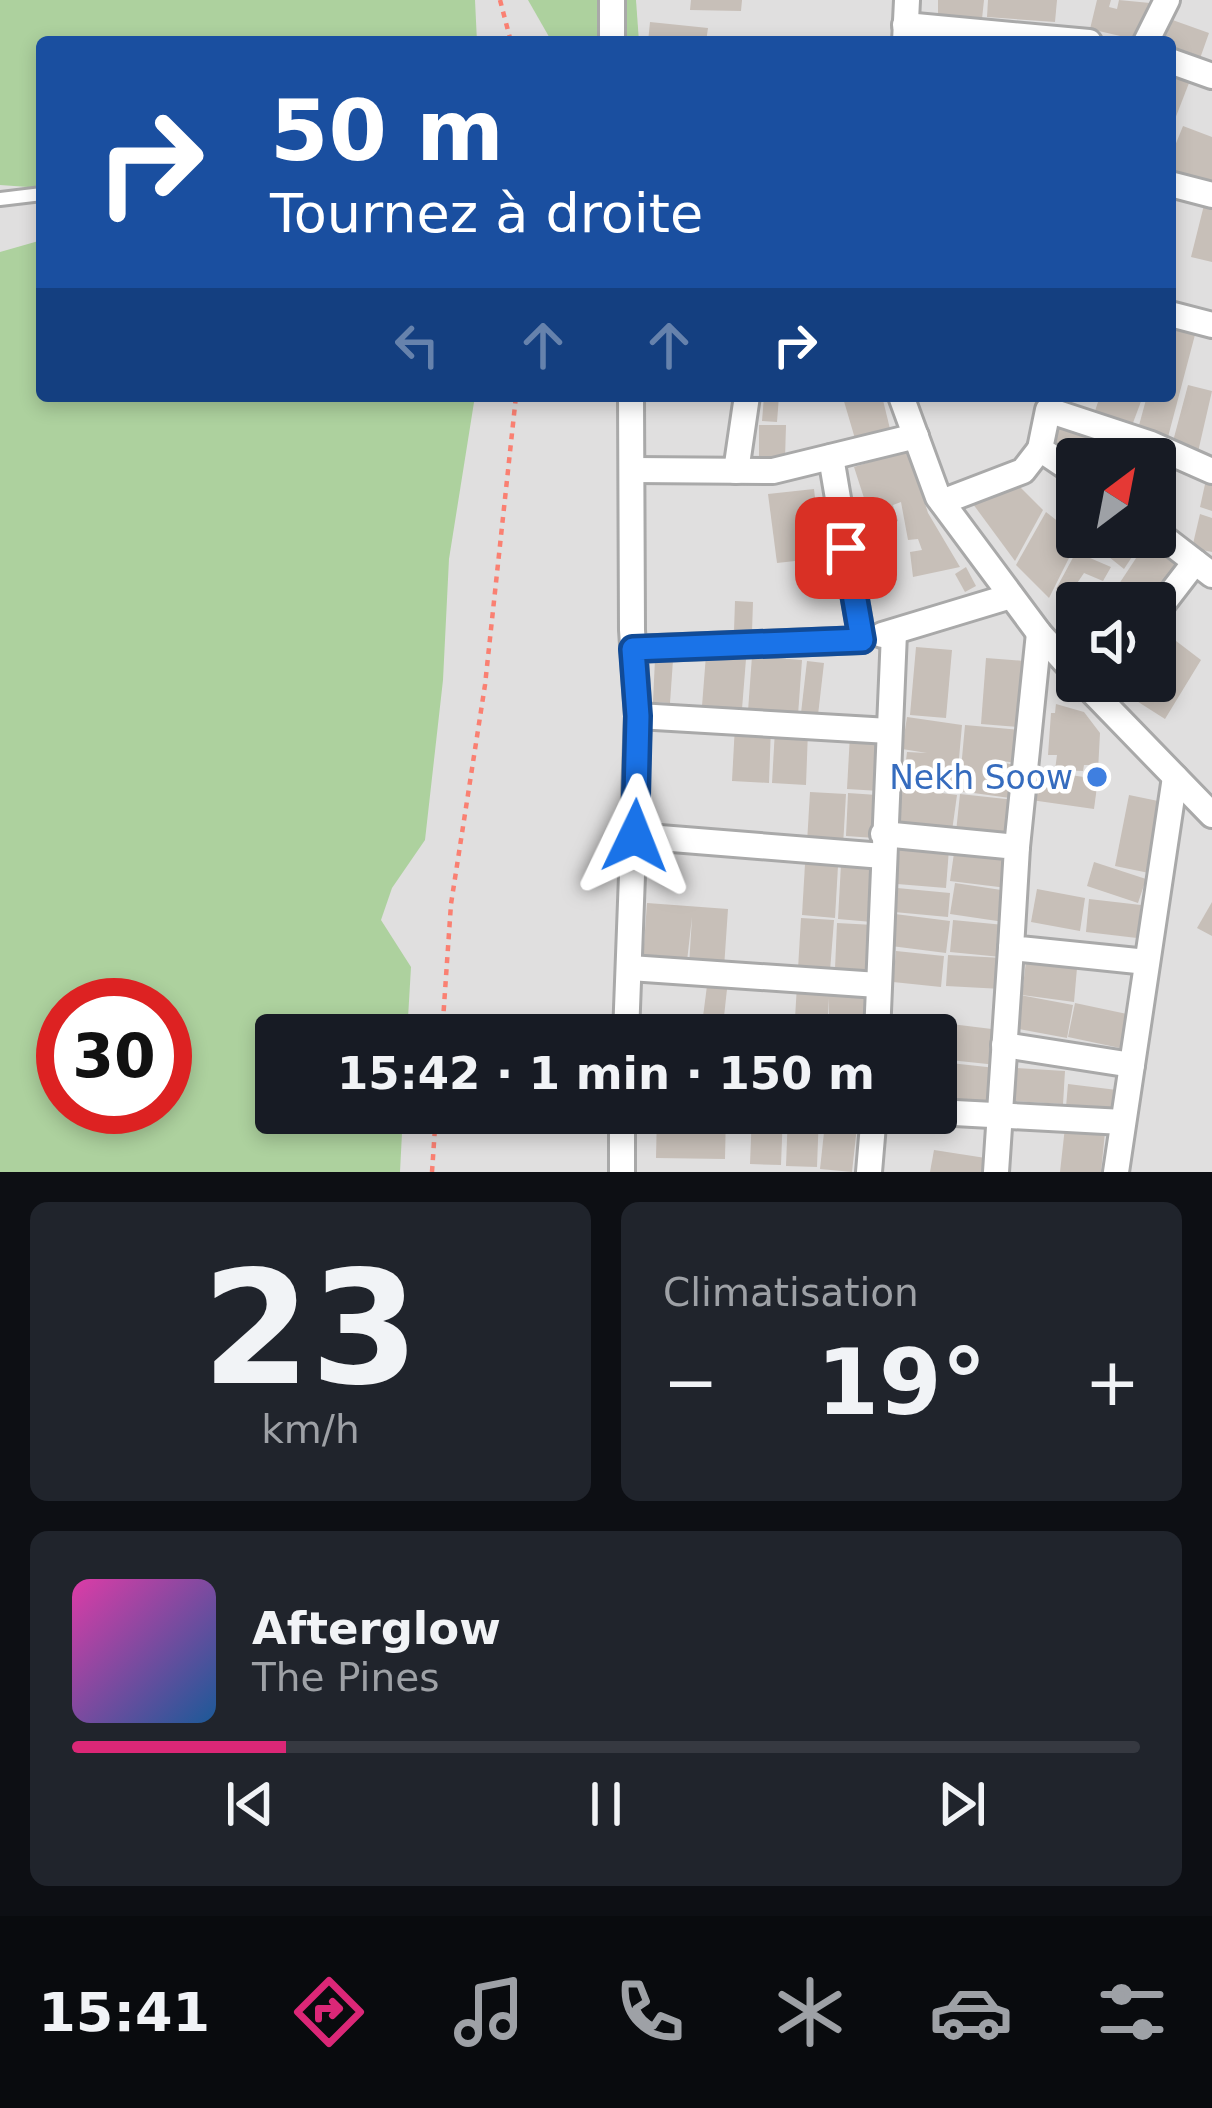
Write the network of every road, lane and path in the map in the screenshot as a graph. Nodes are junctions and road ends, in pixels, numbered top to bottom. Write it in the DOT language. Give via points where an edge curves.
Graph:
graph roads {
  1 [pos="500,0"];
  2 [pos="612,0"];
  3 [pos="1167,0"];
  4 [pos="906,22"];
  5 [pos="509,36"];
  6 [pos="612,36"];
  7 [pos="1034,36"];
  8 [pos="1149,36"];
  9 [pos="1176,63"];
  10 [pos="1212,76"];
  11 [pos="1176,186"];
  12 [pos="36,195"];
  13 [pos="1212,195"];
  14 [pos="0,200"];
  15 [pos="1176,316"];
  16 [pos="1212,325"];
  17 [pos="516,402"];
  18 [pos="631,402"];
  19 [pos="746,402"];
  20 [pos="903,402"];
  21 [pos="1049,403"];
  22 [pos="916,436"];
  23 [pos="1040,449"];
  24 [pos="831,457"];
  25 [pos="1056,460"];
  26 [pos="634,470"];
  27 [pos="736,471"];
  28 [pos="1212,471"];
  29 [pos="942,502"];
  30 [pos="1176,548"];
  31 [pos="1203,569"];
  32 [pos="1176,594"];
  33 [pos="1011,596"];
  34 [pos="894,633"];
  35 [pos="1040,633"];
  36 [pos="862,640"];
  37 [pos="633,649"];
  38 [pos="1056,649"];
  39 [pos="1106,702"];
  40 [pos="638,716"];
  41 [pos="889,731"];
  42 [pos="1175,777"];
  43 [pos="1212,815"];
  44 [pos="635,836"];
  45 [pos="883,845"];
  46 [pos="1018,848"];
  47 [pos="1011,948"];
  48 [pos="1147,962"];
  49 [pos="630,968"];
  50 [pos="878,985"];
  51 [pos="443,1014"];
  52 [pos="627,1014"];
  53 [pos="877,1014"];
  54 [pos="1004,1046"];
  55 [pos="1132,1064"];
  56 [pos="957,1113"];
  57 [pos="999,1115"];
  58 [pos="1123,1121"];
  59 [pos="435,1134"];
  60 [pos="622,1134"];
  61 [pos="872,1134"];
  62 [pos="432,1172"];
  63 [pos="622,1172"];
  64 [pos="869,1172"];
  65 [pos="996,1172"];
  66 [pos="1116,1172"];
  1 -- 5 [label="path"];
  2 -- 6 [label="street"];
  3 -- 8 [label="street"];
  4 -- 7 [label="street"];
  9 -- 10 [label="street"];
  11 -- 13 [label="street"];
  12 -- 14 [label="lane"];
  15 -- 16 [label="street"];
  17 -- 51 [label="path"];
  18 -- 26 [label="street"];
  19 -- 27 [label="street"];
  20 -- 22 [label="street"];
  21 -- 23 [label="street"];
  21 -- 28 [label="street"];
  22 -- 24 [label="street"];
  22 -- 29 [label="street"];
  23 -- 25 [label="street"];
  23 -- 29 [label="street" via="1022,471"];
  24 -- 27 [label="street"];
  24 -- 36 [label="street"];
  26 -- 27 [label="street"];
  26 -- 37 [label="street"];
  29 -- 33 [label="street"];
  30 -- 31 [label="street"];
  31 -- 32 [label="street"];
  33 -- 34 [label="street"];
  33 -- 35 [label="street"];
  34 -- 36 [label="street"];
  34 -- 41 [label="street"];
  35 -- 38 [label="street"];
  35 -- 46 [label="street"];
  36 -- 37 [label="street"];
  37 -- 40 [label="street"];
  39 -- 42 [label="street"];
  40 -- 41 [label="street"];
  40 -- 44 [label="street"];
  41 -- 45 [label="street"];
  42 -- 43 [label="street"];
  42 -- 48 [label="street"];
  44 -- 45 [label="street"];
  44 -- 49 [label="street"];
  45 -- 46 [label="street"];
  45 -- 50 [label="street"];
  46 -- 47 [label="street"];
  47 -- 48 [label="street"];
  47 -- 54 [label="street"];
  48 -- 55 [label="street"];
  49 -- 50 [label="street"];
  49 -- 52 [label="street"];
  50 -- 53 [label="street"];
  54 -- 55 [label="street"];
  54 -- 57 [label="street"];
  55 -- 58 [label="street"];
  56 -- 57 [label="street"];
  57 -- 58 [label="street"];
  57 -- 65 [label="street"];
  58 -- 66 [label="street"];
  59 -- 62 [label="path"];
  60 -- 63 [label="street"];
  61 -- 64 [label="street"];
}
